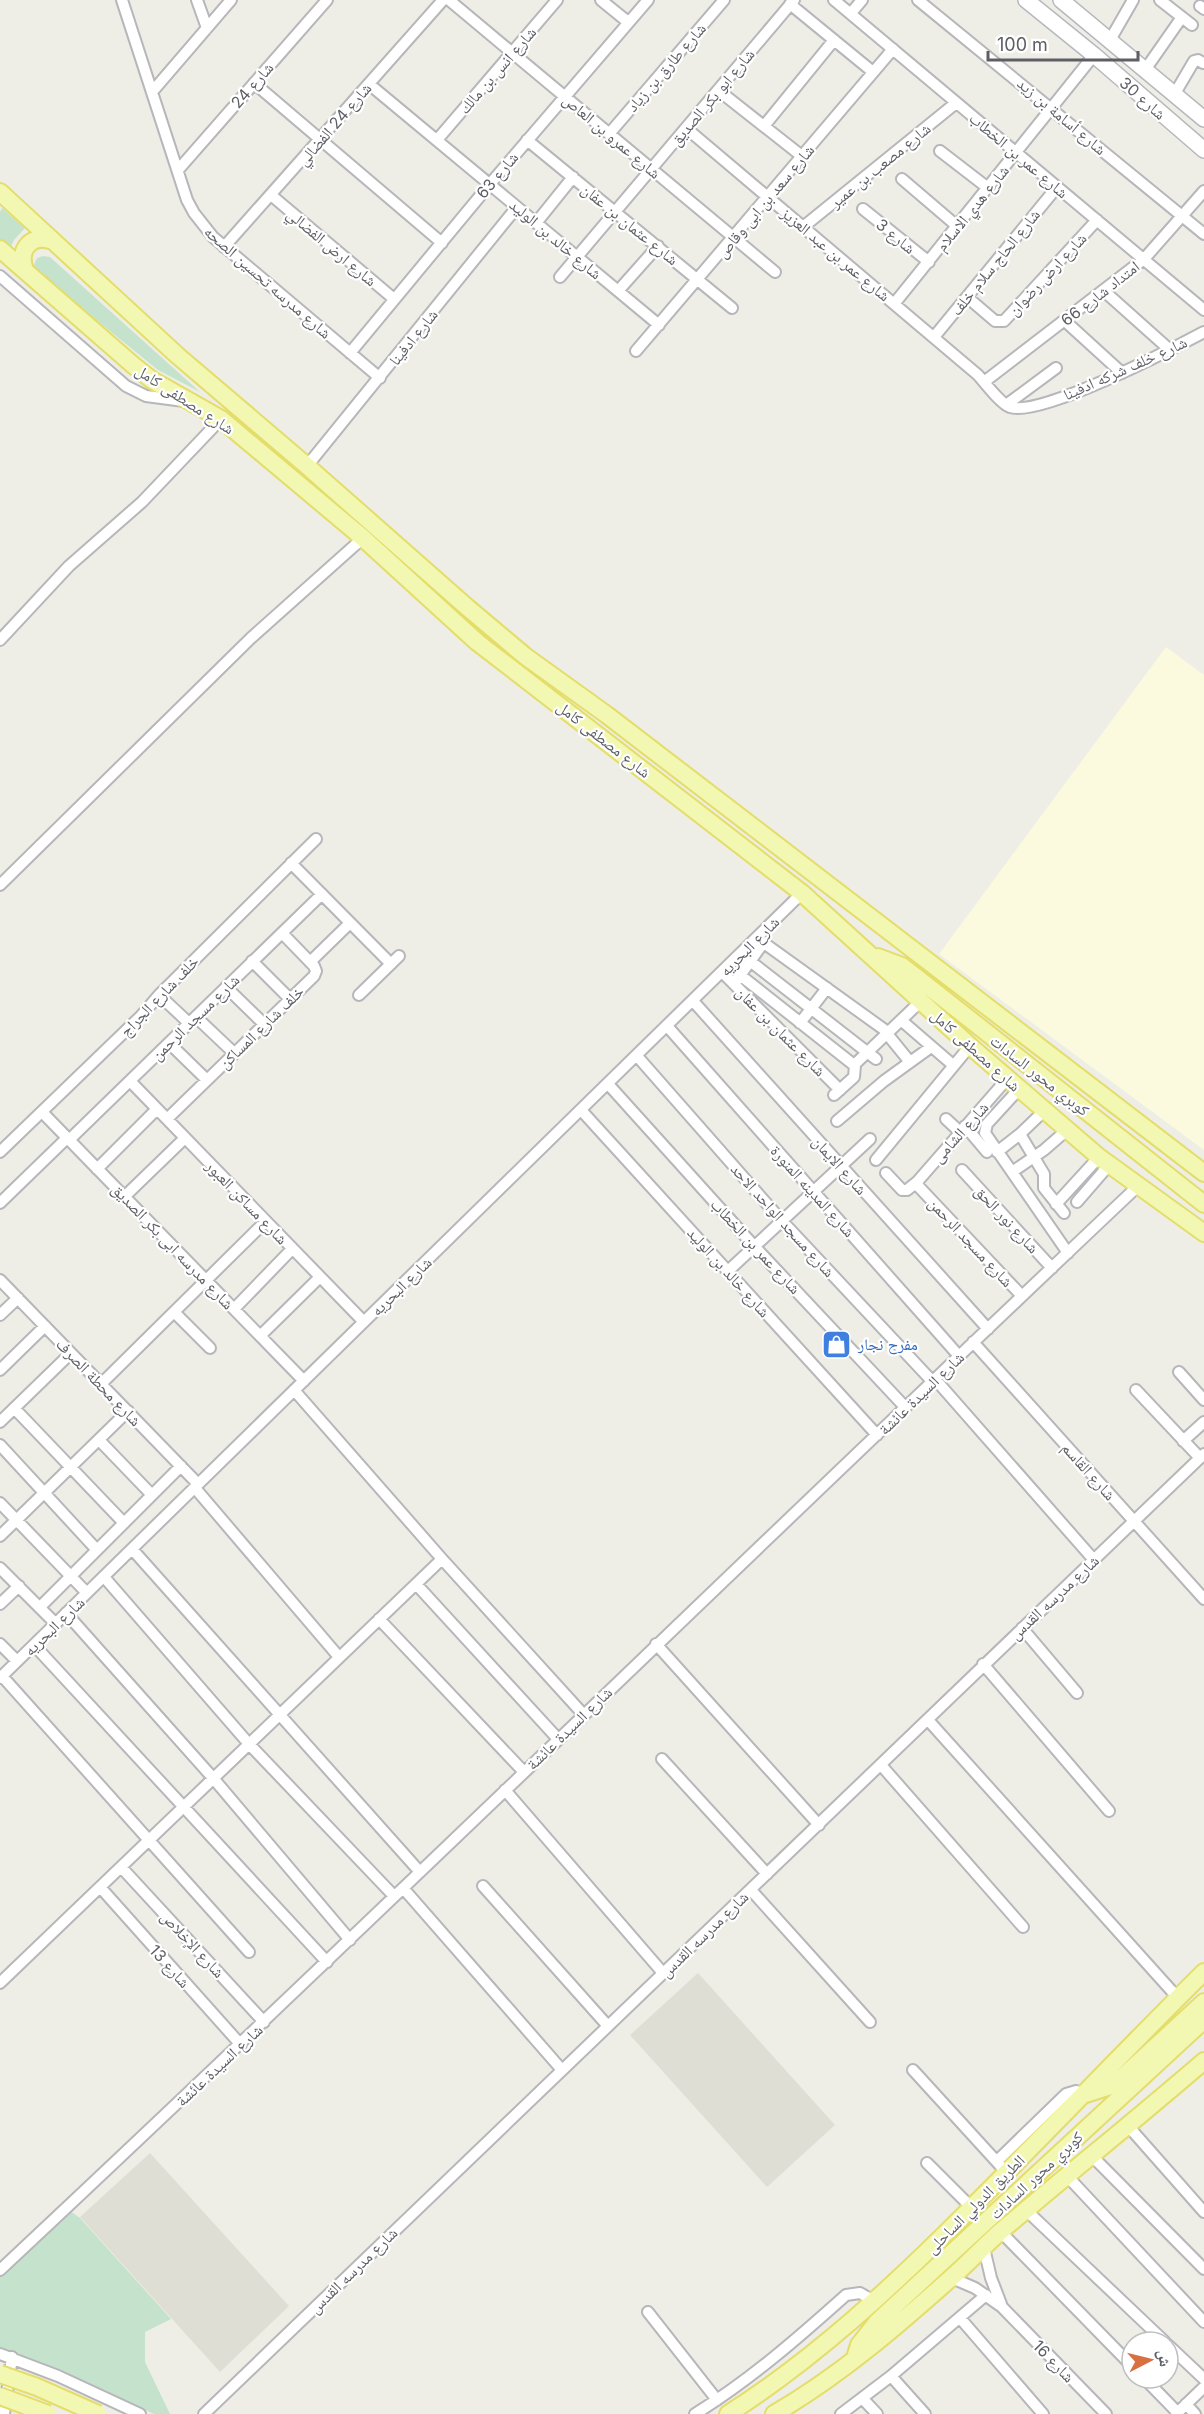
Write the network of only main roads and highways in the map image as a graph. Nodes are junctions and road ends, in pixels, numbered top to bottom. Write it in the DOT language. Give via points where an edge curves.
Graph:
graph roads {
  1 [pos="0,192"];
  2 [pos="53,241"];
  3 [pos="0,249"];
  4 [pos="25,270"];
  5 [pos="871,955"];
  6 [pos="1203,1173"];
  7 [pos="1204,1205"];
  8 [pos="1175,1213"];
  9 [pos="1204,1233"];
  10 [pos="1204,1972"];
  11 [pos="1204,2002"];
  12 [pos="1204,2020"];
  13 [pos="1204,2061"];
  14 [pos="1086,2094"];
  15 [pos="854,2362"];
  16 [pos="0,2374"];
  17 [pos="0,2396"];
  18 [pos="48,2414"];
  19 [pos="98,2414"];
  20 [pos="728,2414"];
  21 [pos="774,2414"];
  1 -- 2 [label="main road, شارع مصطفى كامل"];
  2 -- 4 [label="main road" via="35,239 27,244 21,261"];
  2 -- 6 [label="main road, شارع مصطفى كامل" via="178,356 525,656"];
  3 -- 4 [label="main road, شارع مصطفى كامل"];
  4 -- 5 [label="main road, شارع مصطفى كامل" via="133,366 221,419 363,538 477,642 802,893"];
  5 -- 7 [label="main road, كوبري محور السادات" via="888,959 915,976"];
  5 -- 8 [label="main road, شارع مصطفى كامل" via="1067,1130"];
  7 -- 8 [label="main road" via="1190,1214"];
  8 -- 9 [label="main road, شارع مصطفى كامل"];
  10 -- 14 [label="main road, الطريق الدولي الساحلى"];
  11 -- 14 [label="main road" via="1114,2085"];
  12 -- 15 [label="main road, كوبري محور السادات" via="878,2322 859,2345"];
  13 -- 15 [label="main road"];
  14 -- 20 [label="main road, الطريق الدولي الساحلى" via="1002,2167 972,2208 874,2301 805,2361"];
  15 -- 21 [label="main road"];
  16 -- 19 [label="main road, bridge"];
  17 -- 18 [label="main road, bridge"];
}
